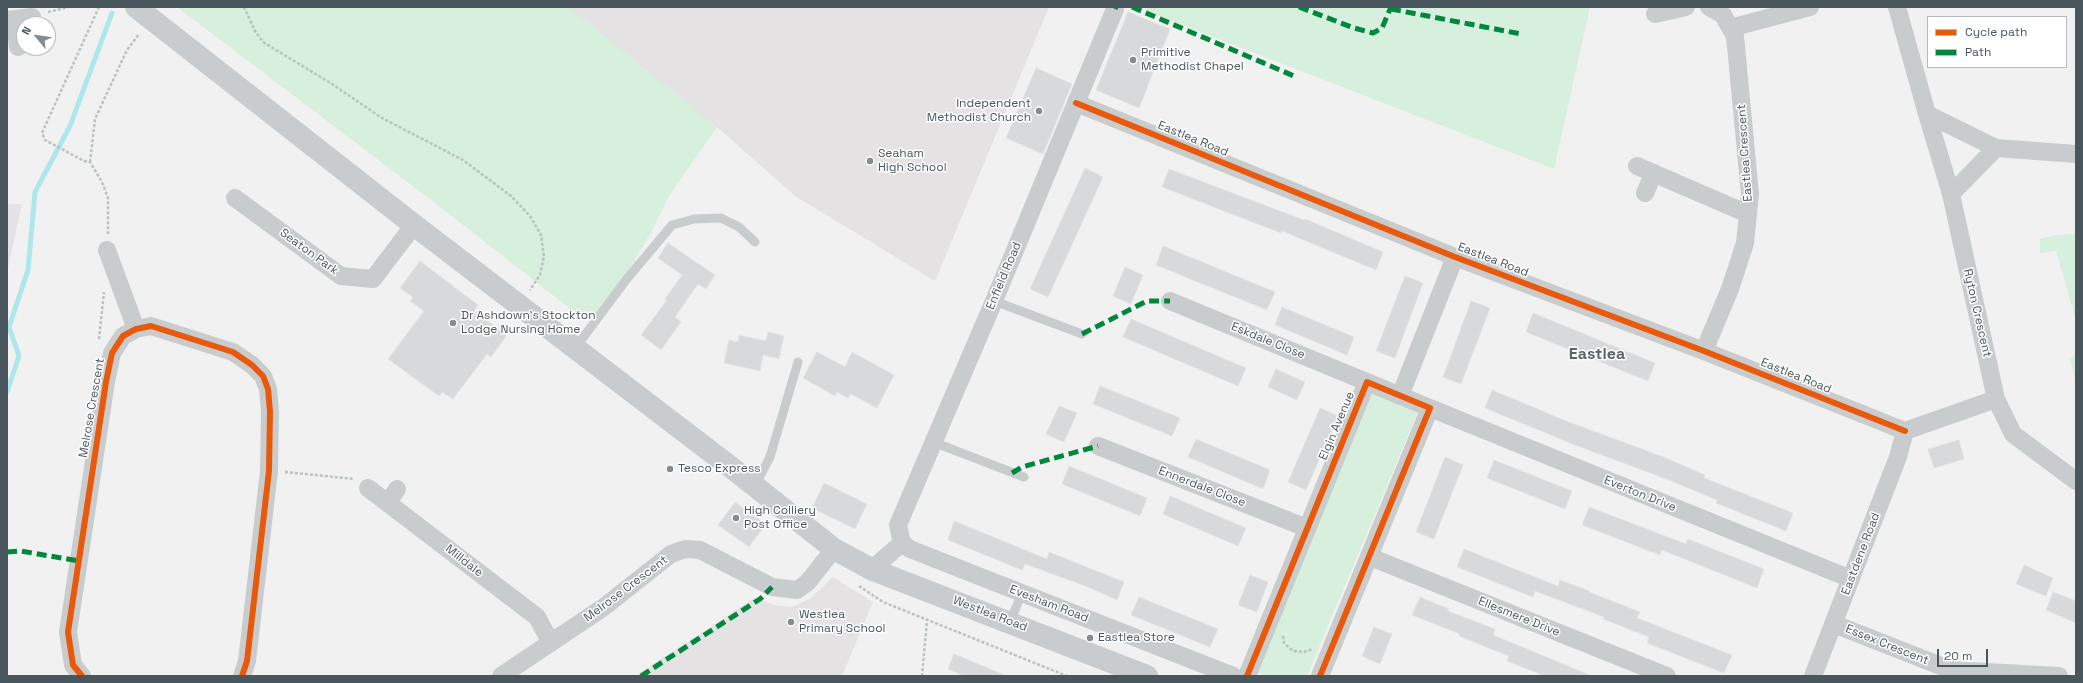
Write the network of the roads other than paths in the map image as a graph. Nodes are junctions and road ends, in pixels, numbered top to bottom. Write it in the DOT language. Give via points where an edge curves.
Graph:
graph roads {
  1 [pos="136,7"];
  2 [pos="1686,7"];
  3 [pos="1709,7"];
  4 [pos="1810,7"];
  5 [pos="1897,7"];
  6 [pos="1115,9"];
  7 [pos="1655,14"];
  8 [pos="1730,28"];
  9 [pos="1076,103"];
  10 [pos="1927,114"];
  11 [pos="1996,148"];
  12 [pos="2076,154"];
  13 [pos="1637,166"];
  14 [pos="1654,174"];
  15 [pos="1645,193"];
  16 [pos="1950,194"];
  17 [pos="235,198"];
  18 [pos="1748,214"];
  19 [pos="414,224"];
  20 [pos="755,242"];
  21 [pos="107,250"];
  22 [pos="1455,257"];
  23 [pos="994,301"];
  24 [pos="1170,301"];
  25 [pos="136,329"];
  26 [pos="1082,334"];
  27 [pos="576,347"];
  28 [pos="1704,351"];
  29 [pos="798,362"];
  30 [pos="1367,382"];
  31 [pos="1400,396"];
  32 [pos="1996,399"];
  33 [pos="1430,408"];
  34 [pos="1905,431"];
  35 [pos="933,442"];
  36 [pos="1098,446"];
  37 [pos="1024,477"];
  38 [pos="2076,481"];
  39 [pos="755,485"];
  40 [pos="368,488"];
  41 [pos="1306,528"];
  42 [pos="902,543"];
  43 [pos="834,549"];
  44 [pos="1370,557"];
  45 [pos="873,570"];
  46 [pos="1851,579"];
  47 [pos="1022,593"];
  48 [pos="1010,622"];
  49 [pos="1834,624"];
  50 [pos="551,643"];
  51 [pos="82,676"];
  52 [pos="242,676"];
  53 [pos="501,676"];
  54 [pos="1147,676"];
  55 [pos="1233,676"];
  56 [pos="1247,676"];
  57 [pos="1320,676"];
  58 [pos="1667,676"];
  59 [pos="1813,676"];
  60 [pos="2059,676"];
  1 -- 19 [label="main road, Westlea Road"];
  2 -- 7 [label="street"];
  3 -- 8 [label="street, Eastlea Crescent" via="1723,15"];
  4 -- 8 [label="street"];
  5 -- 10 [label="street, Ryton Crescent"];
  6 -- 9 [label="street, Enfield Road"];
  8 -- 18 [label="street, Eastlea Crescent" via="1736,36 1741,85 1750,194"];
  9 -- 22 [label="street, Eastlea Road"];
  9 -- 23 [label="street, Enfield Road"];
  10 -- 11 [label="street"];
  10 -- 16 [label="street, Ryton Crescent"];
  11 -- 12 [label="street"];
  11 -- 16 [label="street"];
  13 -- 14 [label="street"];
  14 -- 15 [label="street"];
  14 -- 18 [label="street"];
  16 -- 32 [label="street, Ryton Crescent"];
  17 -- 19 [label="street, Seaton Park" via="341,276 373,279"];
  18 -- 28 [label="street, Eastlea Crescent" via="1745,243 1730,289"];
  19 -- 27 [label="main road, Westlea Road"];
  20 -- 27 [label="lane" via="722,218 694,219 672,225 626,280"];
  21 -- 25 [label="street"];
  22 -- 28 [label="street, Eastlea Road"];
  22 -- 31 [label="street"];
  23 -- 26 [label="lane"];
  23 -- 35 [label="street, Enfield Road"];
  24 -- 30 [label="street, Eskdale Close"];
  25 -- 51 [label="street, Melrose Crescent" via="123,336 112,354 106,384 68,632 73,665"];
  25 -- 52 [label="street" via="151,326 233,352 263,376 268,389 268,471 247,661"];
  27 -- 39 [label="main road, Westlea Road"];
  28 -- 34 [label="street, Eastlea Road"];
  29 -- 39 [label="lane" via="770,457"];
  30 -- 31 [label="street, Elgin Avenue"];
  30 -- 41 [label="street, Elgin Avenue"];
  31 -- 33 [label="street, Elgin Avenue"];
  32 -- 34 [label="street"];
  32 -- 38 [label="street, Ryton Crescent" via="2013,434"];
  33 -- 44 [label="street"];
  33 -- 46 [label="street, Everton Drive"];
  34 -- 46 [label="street, Eastdene Road" via="1898,457"];
  35 -- 37 [label="lane"];
  35 -- 42 [label="street, Enfield Road" via="898,525"];
  36 -- 41 [label="street, Ennerdale Close"];
  39 -- 43 [label="main road, Westlea Road"];
  40 -- 50 [label="street, Milldale" via="393,496 538,617"];
  41 -- 56 [label="street, Elgin Avenue"];
  42 -- 45 [label="street"];
  42 -- 47 [label="street, Evesham Road" via="910,549"];
  43 -- 45 [label="main road, Westlea Road"];
  43 -- 50 [label="street, Melrose Crescent" via="807,583 797,590 784,590 772,587 700,550 685,549 671,554 604,607"];
  44 -- 57 [label="street"];
  44 -- 58 [label="street, Ellesmere Drive"];
  45 -- 48 [label="main road, Westlea Road"];
  46 -- 49 [label="street, Eastdene Road"];
  47 -- 48 [label="lane"];
  47 -- 55 [label="street, Evesham Road"];
  48 -- 54 [label="main road, Westlea Road"];
  49 -- 59 [label="street, Eastdene Road"];
  49 -- 60 [label="street, Essex Crescent" via="1951,670"];
  50 -- 53 [label="street, Melrose Crescent"];
}
